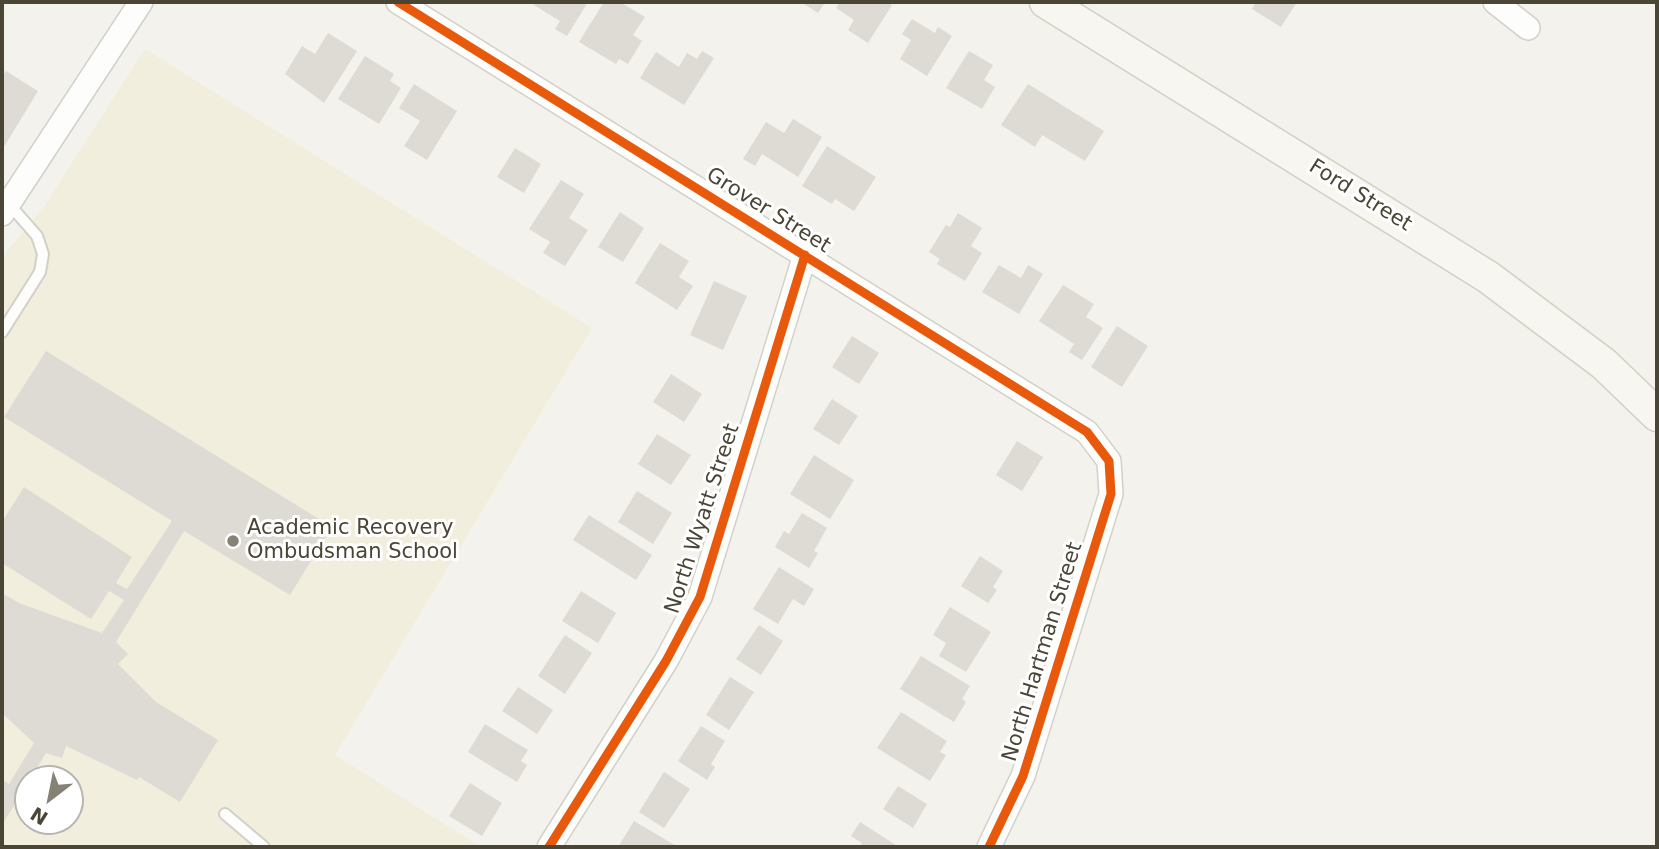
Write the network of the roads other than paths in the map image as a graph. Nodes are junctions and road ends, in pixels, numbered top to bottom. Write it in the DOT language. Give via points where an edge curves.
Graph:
graph roads {
  1 [pos="141,2"];
  2 [pos="398,2"];
  3 [pos="1495,2"];
  4 [pos="1062,6"];
  5 [pos="1528,28"];
  6 [pos="4,211"];
  7 [pos="804,255"];
  8 [pos="2,332"];
  9 [pos="1657,415"];
  10 [pos="1109,461"];
  11 [pos="225,814"];
  12 [pos="264,847"];
  13 [pos="549,847"];
  14 [pos="989,847"];
  1 -- 6 [label="street"];
  2 -- 7 [label="street, Grover Street"];
  3 -- 5 [label="street"];
  4 -- 9 [label="main road, Ford Street" via="1488,276 1604,365"];
  6 -- 8 [label="lane" via="37,236 43,254 40,272"];
  7 -- 10 [label="street, Grover Street" via="1087,432"];
  7 -- 13 [label="street, North Wyatt Street" via="700,597 666,661"];
  10 -- 14 [label="street, North Hartman Street" via="1111,494 1023,776"];
  11 -- 12 [label="lane"];
}
